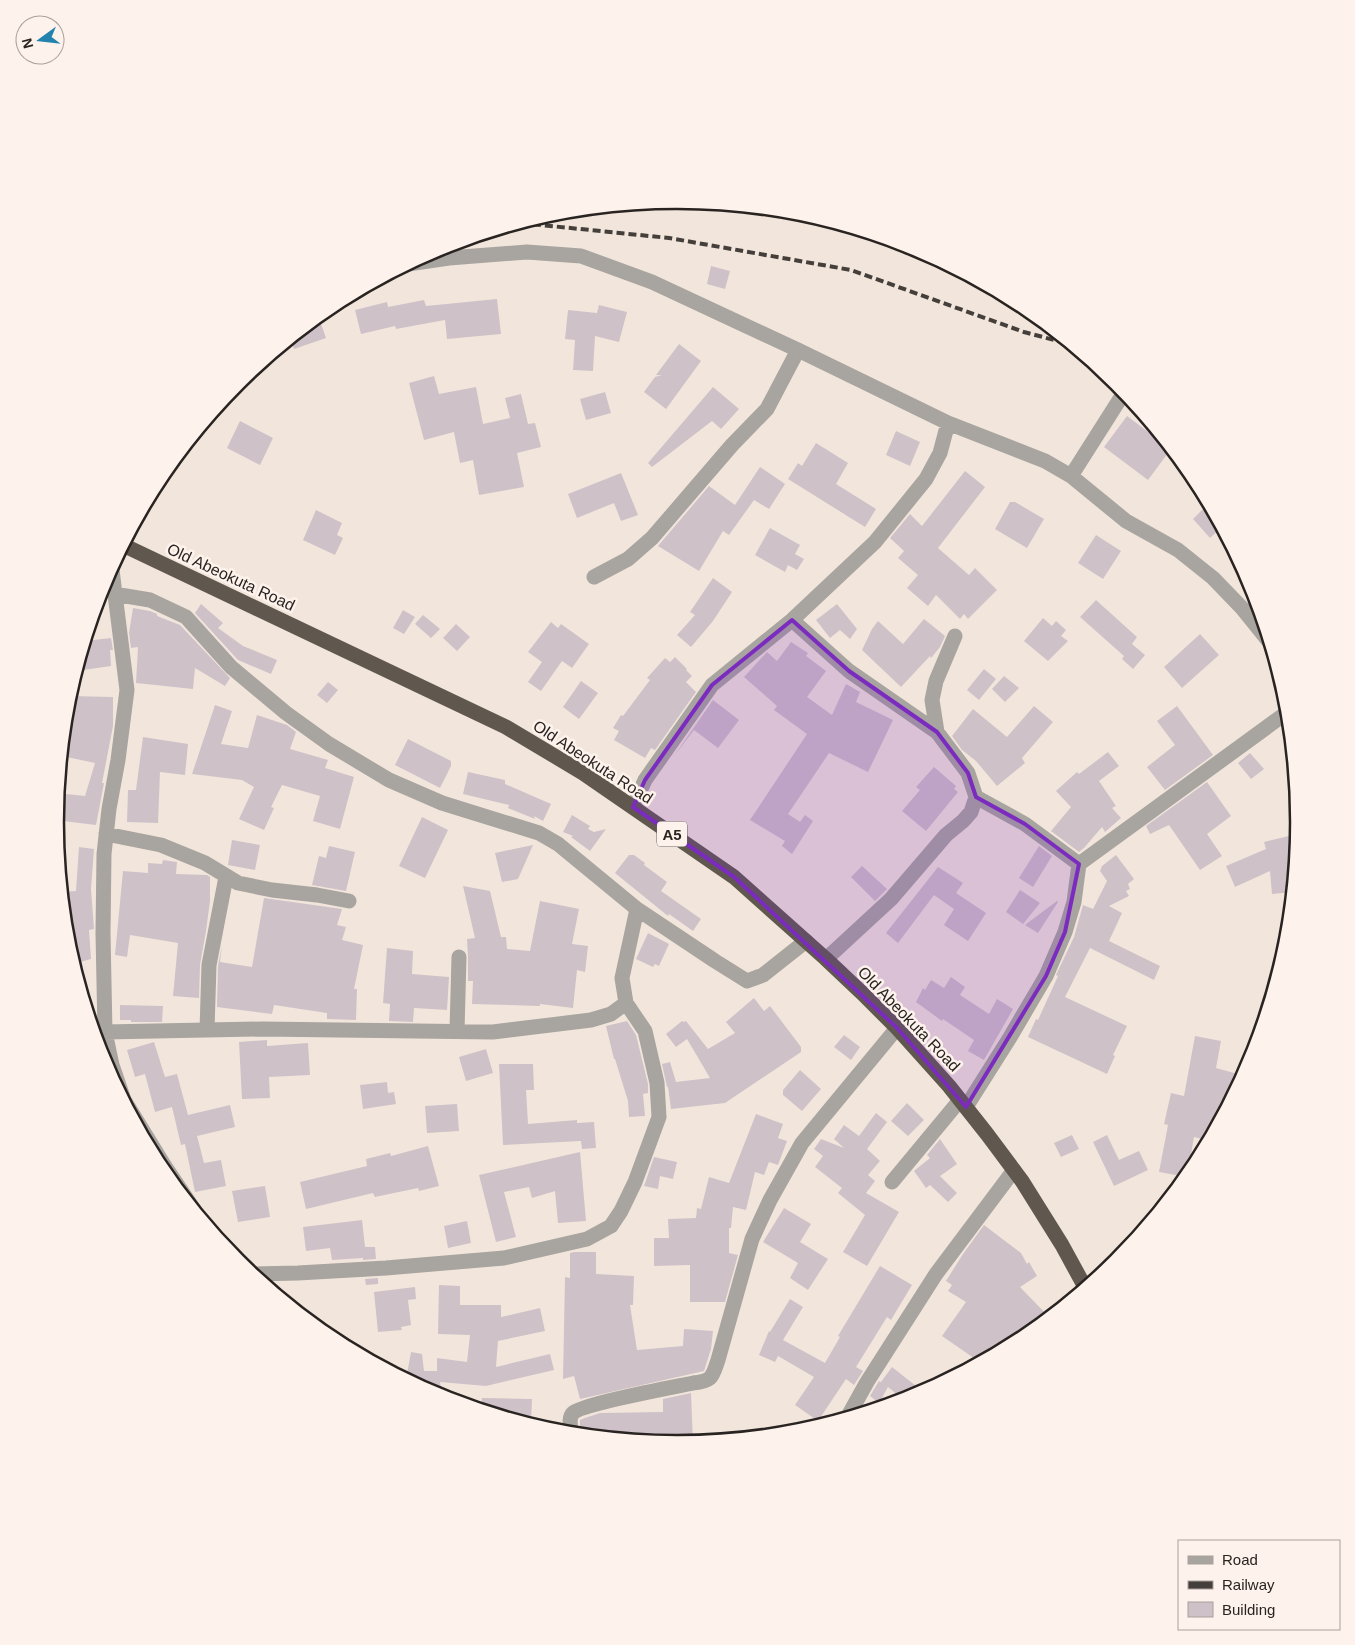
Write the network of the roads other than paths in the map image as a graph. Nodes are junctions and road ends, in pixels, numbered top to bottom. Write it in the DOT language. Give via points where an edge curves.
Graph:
graph roads {
  1 [pos="431,261"];
  2 [pos="798,350"];
  3 [pos="1120,399"];
  4 [pos="948,423"];
  5 [pos="1071,476"];
  6 [pos="129,548"];
  7 [pos="594,577"];
  8 [pos="113,582"];
  9 [pos="114,594"];
  10 [pos="792,620"];
  11 [pos="1261,631"];
  12 [pos="955,636"];
  13 [pos="1281,717"];
  14 [pos="936,732"];
  15 [pos="976,797"];
  16 [pos="633,808"];
  17 [pos="106,834"];
  18 [pos="1079,864"];
  19 [pos="226,877"];
  20 [pos="350,901"];
  21 [pos="637,909"];
  22 [pos="806,941"];
  23 [pos="458,957"];
  24 [pos="826,959"];
  25 [pos="626,1003"];
  26 [pos="897,1028"];
  27 [pos="207,1030"];
  28 [pos="457,1031"];
  29 [pos="105,1032"];
  30 [pos="111,1058"];
  31 [pos="963,1103"];
  32 [pos="1014,1170"];
  33 [pos="892,1182"];
  34 [pos="262,1274"];
  35 [pos="1083,1283"];
  36 [pos="851,1411"];
  37 [pos="570,1426"];
  1 -- 2 [label="street" via="527,252 581,256 652,282"];
  2 -- 4 [label="street"];
  2 -- 7 [label="street" via="767,409 652,538 628,559"];
  3 -- 5 [label="street"];
  4 -- 5 [label="street" via="1046,461"];
  4 -- 10 [label="street" via="940,453 926,479 875,542"];
  5 -- 11 [label="street" via="1126,521 1178,550 1214,578"];
  6 -- 16 [label="highway, Old Abeokuta Road / A5" via="506,728 583,773"];
  8 -- 9 [label="street"];
  9 -- 17 [label="street" via="127,690"];
  9 -- 21 [label="street" via="150,600 186,617 231,667 336,748 390,780 442,803 539,833 558,844"];
  10 -- 14 [label="street" via="849,671"];
  10 -- 16 [label="street" via="712,685 645,780"];
  12 -- 14 [label="street" via="936,680 932,700"];
  13 -- 18 [label="street"];
  14 -- 15 [label="street" via="968,773"];
  15 -- 18 [label="street" via="1025,824"];
  15 -- 24 [label="street" via="971,812 946,835 891,899"];
  16 -- 22 [label="highway, Old Abeokuta Road / A5" via="734,877"];
  17 -- 19 [label="street" via="161,845 205,863"];
  17 -- 29 [label="street"];
  18 -- 31 [label="street" via="1074,902 1050,967 1009,1039"];
  19 -- 20 [label="street" via="238,883 272,890"];
  19 -- 27 [label="street" via="209,966"];
  21 -- 22 [label="street" via="747,981 763,976"];
  21 -- 25 [label="street" via="622,978"];
  22 -- 24 [label="highway, Old Abeokuta Road / A5"];
  23 -- 28 [label="street"];
  24 -- 26 [label="highway, Old Abeokuta Road / A5"];
  25 -- 28 [label="street" via="611,1014 591,1020 493,1032"];
  25 -- 34 [label="street" via="645,1031 657,1083 659,1117 635,1182 611,1226 587,1239 504,1258 376,1269"];
  26 -- 31 [label="highway, Old Abeokuta Road / A5"];
  26 -- 37 [label="street" via="802,1143 770,1200 752,1239 712,1377 705,1382 576,1410 571,1415"];
  27 -- 28 [label="street"];
  27 -- 29 [label="street"];
  29 -- 30 [label="street"];
  31 -- 32 [label="highway, Old Abeokuta Road / A5"];
  31 -- 33 [label="street"];
  32 -- 35 [label="highway, Old Abeokuta Road / A5"];
  32 -- 36 [label="street" via="936,1274"];
}
